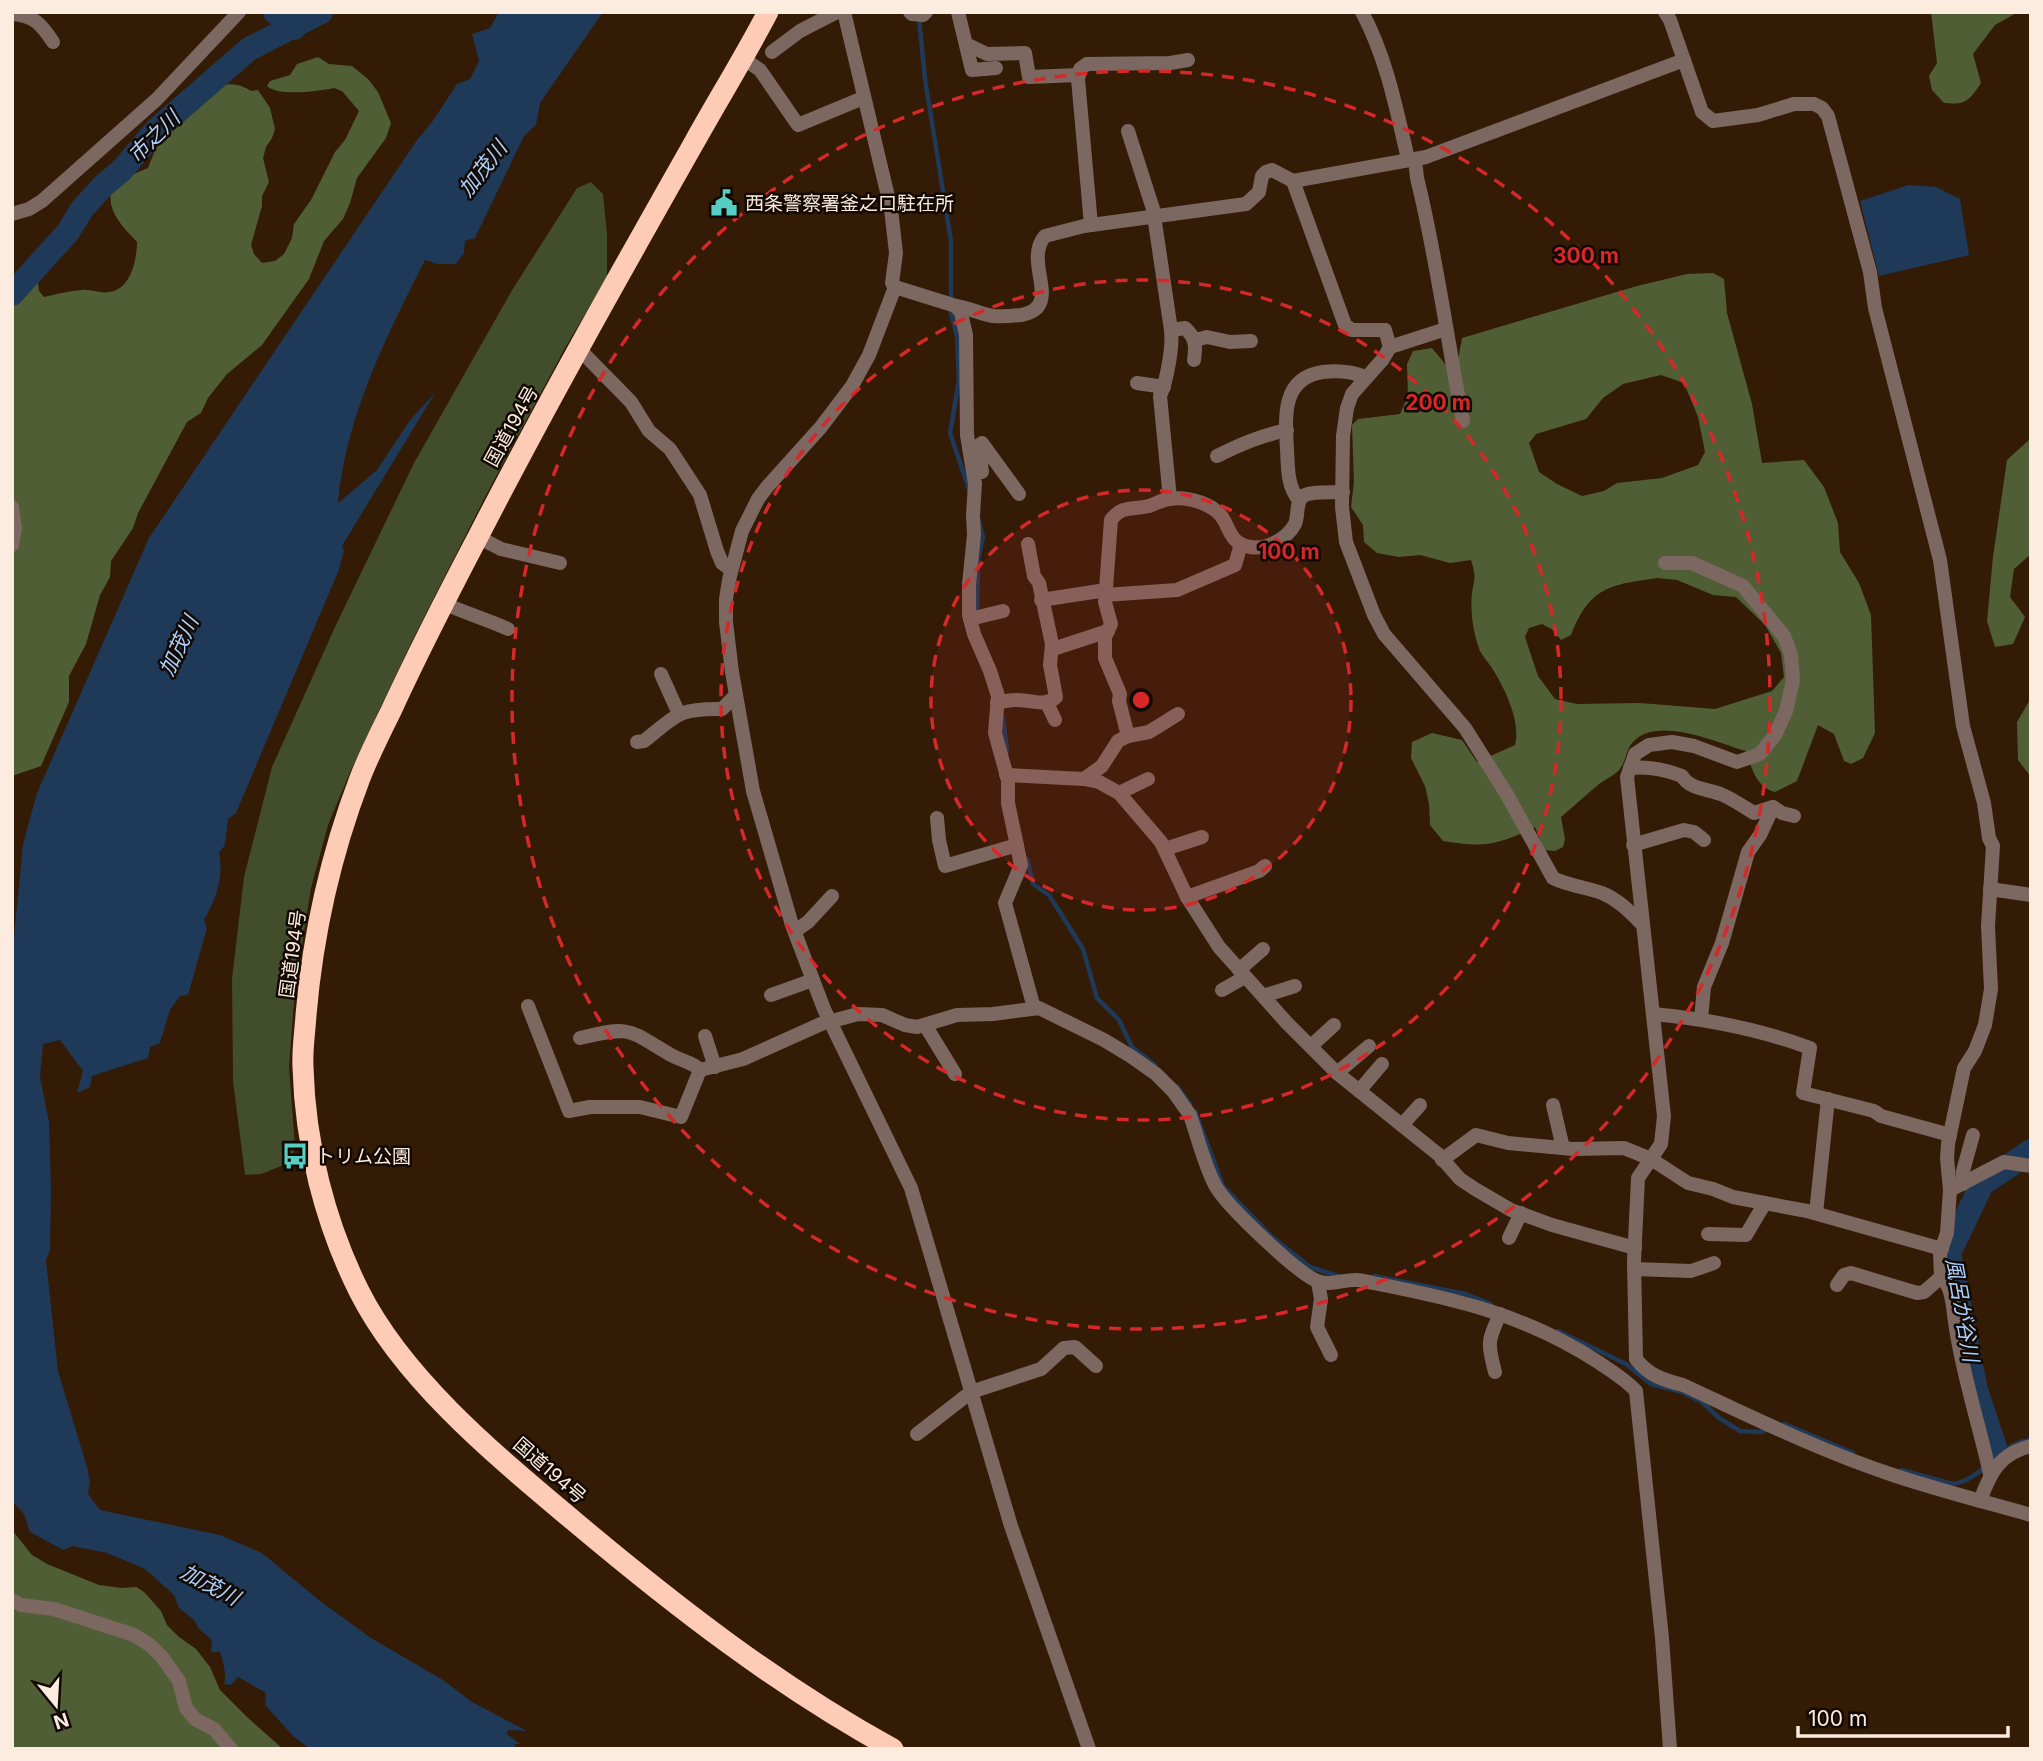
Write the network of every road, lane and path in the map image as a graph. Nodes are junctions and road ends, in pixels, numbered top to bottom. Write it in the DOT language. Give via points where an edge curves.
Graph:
graph roads {
  1 [pos="239,12"];
  2 [pos="768,12"];
  3 [pos="837,12"];
  4 [pos="844,12"];
  5 [pos="910,12"];
  6 [pos="926,12"];
  7 [pos="958,12"];
  8 [pos="1362,12"];
  9 [pos="1665,12"];
  10 [pos="12,14"];
  11 [pos="53,42"];
  12 [pos="966,44"];
  13 [pos="772,52"];
  14 [pos="744,59"];
  15 [pos="1188,60"];
  16 [pos="1684,60"];
  17 [pos="996,68"];
  18 [pos="1079,75"];
  19 [pos="863,98"];
  20 [pos="1129,131"];
  21 [pos="1411,159"];
  22 [pos="1293,181"];
  23 [pos="12,214"];
  24 [pos="1154,216"];
  25 [pos="1091,225"];
  26 [pos="895,287"];
  27 [pos="956,306"];
  28 [pos="1446,329"];
  29 [pos="1171,330"];
  30 [pos="1195,340"];
  31 [pos="1251,341"];
  32 [pos="1390,348"];
  33 [pos="579,349"];
  34 [pos="1194,360"];
  35 [pos="1365,377"];
  36 [pos="1137,383"];
  37 [pos="1164,387"];
  38 [pos="1463,421"];
  39 [pos="1287,430"];
  40 [pos="1217,456"];
  41 [pos="975,484"];
  42 [pos="1343,492"];
  43 [pos="1019,494"];
  44 [pos="1170,499"];
  45 [pos="1299,500"];
  46 [pos="12,507"];
  47 [pos="478,537"];
  48 [pos="1028,544"];
  49 [pos="1241,544"];
  50 [pos="12,545"];
  51 [pos="560,563"];
  52 [pos="1665,563"];
  53 [pos="732,570"];
  54 [pos="1105,592"];
  55 [pos="1041,600"];
  56 [pos="443,603"];
  57 [pos="1003,611"];
  58 [pos="970,619"];
  59 [pos="508,629"];
  60 [pos="1108,631"];
  61 [pos="1052,649"];
  62 [pos="661,674"];
  63 [pos="736,695"];
  64 [pos="997,703"];
  65 [pos="1047,703"];
  66 [pos="679,714"];
  67 [pos="1178,714"];
  68 [pos="1055,720"];
  69 [pos="1128,736"];
  70 [pos="637,742"];
  71 [pos="1630,768"];
  72 [pos="1006,775"];
  73 [pos="1084,779"];
  74 [pos="1148,779"];
  75 [pos="1119,793"];
  76 [pos="1773,807"];
  77 [pos="1794,816"];
  78 [pos="937,818"];
  79 [pos="1202,837"];
  80 [pos="1704,840"];
  81 [pos="1017,845"];
  82 [pos="1633,845"];
  83 [pos="1165,849"];
  84 [pos="1265,866"];
  85 [pos="1990,889"];
  86 [pos="2031,895"];
  87 [pos="832,896"];
  88 [pos="1187,897"];
  89 [pos="1643,924"];
  90 [pos="794,931"];
  91 [pos="1263,949"];
  92 [pos="1242,973"];
  93 [pos="813,980"];
  94 [pos="1295,986"];
  95 [pos="1222,989"];
  96 [pos="771,995"];
  97 [pos="1263,996"];
  98 [pos="528,1006"];
  99 [pos="1034,1008"];
  100 [pos="1653,1014"];
  101 [pos="1701,1019"];
  102 [pos="831,1021"];
  103 [pos="925,1025"];
  104 [pos="1334,1025"];
  105 [pos="705,1036"];
  106 [pos="580,1038"];
  107 [pos="1311,1046"];
  108 [pos="1368,1046"];
  109 [pos="1382,1064"];
  110 [pos="715,1067"];
  111 [pos="700,1070"];
  112 [pos="1337,1073"];
  113 [pos="955,1074"];
  114 [pos="1359,1091"];
  115 [pos="1828,1099"];
  116 [pos="1420,1105"];
  117 [pos="1553,1105"];
  118 [pos="1402,1125"];
  119 [pos="1950,1135"];
  120 [pos="1973,1135"];
  121 [pos="1563,1148"];
  122 [pos="1651,1159"];
  123 [pos="1442,1160"];
  124 [pos="2031,1166"];
  125 [pos="1956,1187"];
  126 [pos="1765,1203"];
  127 [pos="1521,1213"];
  128 [pos="1816,1213"];
  129 [pos="1708,1234"];
  130 [pos="1509,1238"];
  131 [pos="1635,1248"];
  132 [pos="1942,1249"];
  133 [pos="1714,1263"];
  134 [pos="1634,1269"];
  135 [pos="1941,1277"];
  136 [pos="1318,1282"];
  137 [pos="1836,1285"];
  138 [pos="1500,1314"];
  139 [pos="1331,1355"];
  140 [pos="1096,1366"];
  141 [pos="1494,1371"];
  142 [pos="1644,1371"];
  143 [pos="1631,1384"];
  144 [pos="971,1392"];
  145 [pos="917,1434"];
  146 [pos="2031,1446"];
  147 [pos="1990,1474"];
  148 [pos="1980,1501"];
  149 [pos="2031,1516"];
  150 [pos="12,1600"];
  151 [pos="231,1749"];
  152 [pos="893,1749"];
  153 [pos="1089,1749"];
  154 [pos="1670,1749"];
  1 -- 23 [label="street" via="157,99 42,201"];
  2 -- 14 [label="highway, 国道194号"];
  3 -- 13 [label="street"];
  4 -- 19 [label="street"];
  5 -- 6 [label="street"];
  7 -- 12 [label="street"];
  8 -- 21 [label="street" via="1381,51"];
  9 -- 16 [label="street"];
  10 -- 11 [label="street" via="35,20"];
  12 -- 17 [label="street" via="972,70"];
  12 -- 18 [label="street" via="987,54 1025,53 1029,77"];
  14 -- 19 [label="street" via="760,70 798,125"];
  14 -- 33 [label="highway, 国道194号"];
  15 -- 18 [label="street" via="1087,64"];
  16 -- 21 [label="street"];
  16 -- 85 [label="street" via="1702,112 1713,121 1805,103 1822,108 1828,116 1940,560 1963,726 1993,846"];
  18 -- 25 [label="street"];
  19 -- 26 [label="street" via="891,209"];
  20 -- 24 [label="street"];
  21 -- 22 [label="street"];
  21 -- 28 [label="street"];
  22 -- 24 [label="street" via="1272,170 1265,172 1259,192 1246,204"];
  22 -- 32 [label="street" via="1345,325 1352,330 1385,330"];
  24 -- 25 [label="street"];
  24 -- 29 [label="street"];
  25 -- 27 [label="street" via="1041,240 1036,254 1042,302 1033,312 991,316"];
  26 -- 27 [label="street"];
  26 -- 53 [label="street" via="852,386 758,499 742,531"];
  27 -- 41 [label="street" via="966,335 967,435"];
  28 -- 32 [label="street"];
  28 -- 38 [label="street"];
  29 -- 30 [label="street" via="1185,328"];
  29 -- 37 [label="street"];
  30 -- 31 [label="street"];
  30 -- 34 [label="street"];
  32 -- 35 [label="street"];
  33 -- 47 [label="highway, 国道194号"];
  33 -- 53 [label="street" via="670,449 700,495 722,564"];
  35 -- 39 [label="street" via="1351,371 1327,371 1303,378 1290,396"];
  35 -- 42 [label="street" via="1347,408"];
  36 -- 37 [label="street"];
  37 -- 44 [label="street" via="1160,396"];
  39 -- 40 [label="street" via="1271,432"];
  39 -- 45 [label="street" via="1290,490"];
  41 -- 43 [label="street" via="982,472 982,443"];
  41 -- 58 [label="street"];
  42 -- 45 [label="street" via="1305,495"];
  42 -- 89 [label="street" via="1346,542 1374,615 1393,646 1465,728 1546,868 1553,878 1612,898"];
  44 -- 49 [label="street" via="1213,508"];
  44 -- 54 [label="street" via="1123,509 1111,520"];
  45 -- 49 [label="street" via="1294,524 1286,534 1266,546"];
  46 -- 50 [label="street"];
  47 -- 51 [label="street" via="501,549"];
  47 -- 56 [label="highway, 国道194号"];
  48 -- 55 [label="street"];
  49 -- 54 [label="street" via="1235,565 1177,590"];
  52 -- 71 [label="street" via="1692,563 1743,586 1784,636 1793,680 1787,711 1760,754 1737,762 1672,742 1649,745 1635,754"];
  53 -- 63 [label="street" via="726,622"];
  54 -- 55 [label="street"];
  54 -- 60 [label="street" via="1111,624"];
  55 -- 61 [label="street"];
  56 -- 59 [label="street"];
  56 -- 152 [label="highway, 国道194号" via="361,774 318,920 302,1065 310,1143 334,1235 361,1295 397,1352 522,1478 714,1636"];
  57 -- 58 [label="street"];
  58 -- 64 [label="street"];
  60 -- 61 [label="street"];
  60 -- 69 [label="street" via="1105,657 1120,694"];
  61 -- 65 [label="street" via="1056,697"];
  62 -- 66 [label="street"];
  63 -- 66 [label="street" via="722,709 696,708"];
  63 -- 90 [label="street" via="752,791"];
  64 -- 65 [label="street" via="1015,699"];
  64 -- 72 [label="street" via="995,733"];
  65 -- 68 [label="street"];
  66 -- 70 [label="street"];
  67 -- 69 [label="street" via="1159,733"];
  69 -- 73 [label="street"];
  71 -- 76 [label="street" via="1665,769 1754,813"];
  71 -- 82 [label="street"];
  72 -- 73 [label="street"];
  72 -- 81 [label="street"];
  73 -- 75 [label="street"];
  74 -- 75 [label="street"];
  75 -- 83 [label="street"];
  76 -- 77 [label="street"];
  76 -- 101 [label="street" via="1748,852 1704,987"];
  78 -- 81 [label="street" via="945,866"];
  79 -- 83 [label="street"];
  80 -- 82 [label="street" via="1684,830"];
  81 -- 99 [label="street" via="1021,865 1005,904"];
  82 -- 89 [label="street"];
  83 -- 88 [label="street"];
  84 -- 88 [label="street"];
  85 -- 86 [label="street"];
  85 -- 119 [label="street" via="1990,1002 1975,1051 1964,1068"];
  87 -- 90 [label="street"];
  88 -- 92 [label="street"];
  89 -- 100 [label="street"];
  90 -- 93 [label="street"];
  91 -- 92 [label="street"];
  92 -- 95 [label="street"];
  92 -- 97 [label="street"];
  93 -- 96 [label="street"];
  93 -- 102 [label="street"];
  94 -- 97 [label="street"];
  97 -- 107 [label="street"];
  98 -- 111 [label="street" via="569,1111 640,1107 681,1117"];
  99 -- 103 [label="street" via="957,1015"];
  99 -- 136 [label="street" via="1104,1040 1164,1083 1190,1115 1221,1195 1274,1248"];
  100 -- 101 [label="street"];
  100 -- 122 [label="street" via="1664,1116 1661,1144"];
  101 -- 115 [label="street" via="1810,1048 1803,1093"];
  102 -- 103 [label="street" via="872,1014 905,1025"];
  102 -- 110 [label="street"];
  102 -- 144 [label="street" via="911,1188"];
  103 -- 113 [label="street"];
  104 -- 107 [label="street"];
  105 -- 110 [label="street"];
  106 -- 111 [label="street" via="610,1030 629,1031"];
  107 -- 112 [label="street"];
  108 -- 112 [label="street"];
  109 -- 114 [label="street"];
  110 -- 111 [label="street"];
  112 -- 114 [label="street"];
  114 -- 118 [label="street"];
  115 -- 119 [label="street"];
  115 -- 128 [label="street"];
  116 -- 118 [label="street"];
  117 -- 121 [label="street"];
  118 -- 123 [label="street"];
  119 -- 125 [label="street" via="1947,1158"];
  120 -- 125 [label="street"];
  121 -- 122 [label="street" via="1625,1149"];
  121 -- 123 [label="street" via="1476,1135"];
  122 -- 126 [label="street" via="1688,1183"];
  122 -- 131 [label="street" via="1638,1178"];
  123 -- 127 [label="street" via="1460,1179"];
  124 -- 125 [label="street" via="2004,1162"];
  125 -- 132 [label="street"];
  126 -- 128 [label="street"];
  126 -- 129 [label="street" via="1746,1235"];
  127 -- 130 [label="street"];
  127 -- 131 [label="street"];
  128 -- 132 [label="street"];
  131 -- 134 [label="street"];
  132 -- 135 [label="street"];
  133 -- 134 [label="street" via="1691,1271"];
  134 -- 142 [label="street" via="1636,1359"];
  135 -- 137 [label="street" via="1917,1293 1851,1273"];
  135 -- 147 [label="street" via="1953,1305 1960,1358"];
  136 -- 138 [label="street" via="1356,1279 1465,1301"];
  136 -- 139 [label="street" via="1317,1327"];
  138 -- 141 [label="street" via="1488,1347"];
  138 -- 143 [label="street" via="1571,1345"];
  140 -- 144 [label="street" via="1071,1346 1041,1368"];
  142 -- 143 [label="street"];
  142 -- 148 [label="street" via="1844,1457"];
  143 -- 154 [label="street" via="1638,1397"];
  144 -- 145 [label="street"];
  144 -- 153 [label="street" via="1011,1526"];
  146 -- 147 [label="street" via="2009,1455"];
  147 -- 148 [label="street"];
  148 -- 149 [label="street"];
  150 -- 151 [label="street" via="134,1635 149,1645 178,1681 186,1708"];
}
